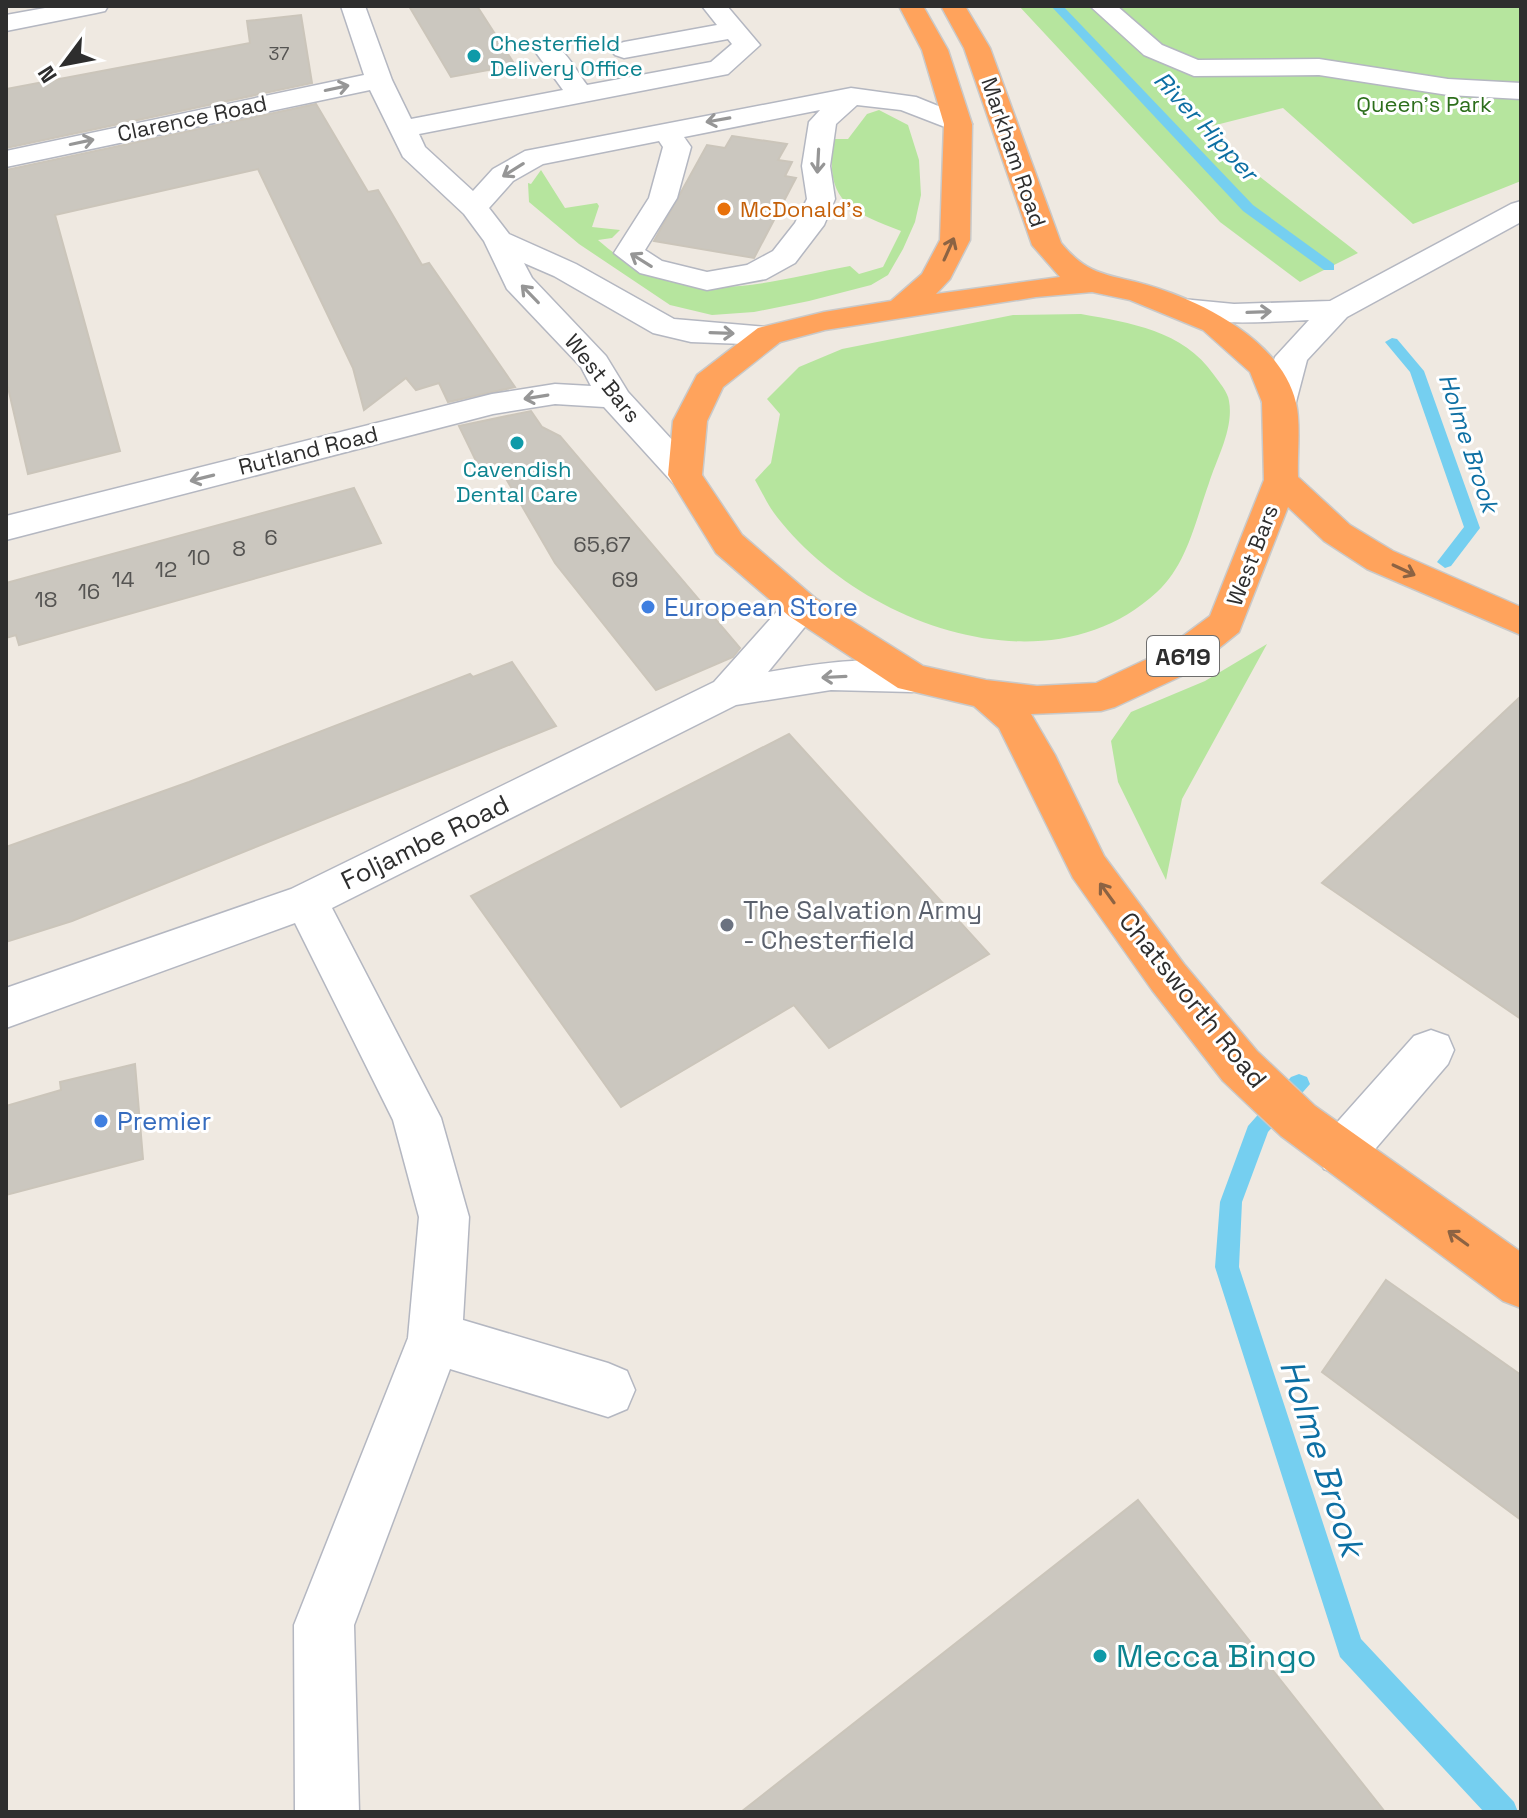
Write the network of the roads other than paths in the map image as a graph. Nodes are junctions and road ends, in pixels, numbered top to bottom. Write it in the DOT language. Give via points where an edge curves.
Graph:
graph roads {
  1 [pos="96,6"];
  2 [pos="353,6"];
  3 [pos="714,6"];
  4 [pos="911,6"];
  5 [pos="953,6"];
  6 [pos="1102,6"];
  7 [pos="6,23"];
  8 [pos="734,30"];
  9 [pos="545,47"];
  10 [pos="624,50"];
  11 [pos="379,80"];
  12 [pos="1521,91"];
  13 [pos="581,96"];
  14 [pos="851,96"];
  15 [pos="958,124"];
  16 [pos="401,129"];
  17 [pos="665,130"];
  18 [pos="6,159"];
  19 [pos="821,199"];
  20 [pos="474,208"];
  21 [pos="1521,210"];
  22 [pos="498,240"];
  23 [pos="755,273"];
  24 [pos="1092,283"];
  25 [pos="1182,308"];
  26 [pos="901,309"];
  27 [pos="1336,310"];
  28 [pos="769,335"];
  29 [pos="614,397"];
  30 [pos="1279,402"];
  31 [pos="685,475"];
  32 [pos="1281,480"];
  33 [pos="6,528"];
  34 [pos="802,607"];
  35 [pos="1521,622"];
  36 [pos="912,678"];
  37 [pos="728,692"];
  38 [pos="986,694"];
  39 [pos="306,901"];
  40 [pos="6,1008"];
  41 [pos="1431,1050"];
  42 [pos="1341,1153"];
  43 [pos="1521,1283"];
  44 [pos="435,1338"];
  45 [pos="608,1390"];
  46 [pos="327,1812"];
  1 -- 7 [label="street"];
  2 -- 11 [label="street, West Bars"];
  3 -- 8 [label="street"];
  4 -- 15 [label="highway, Markham Road" via="935,50"];
  5 -- 24 [label="highway, Markham Road / A619" via="977,48 1047,245 1064,266"];
  6 -- 12 [label="street" via="1153,50 1194,68 1319,67 1448,87"];
  8 -- 10 [label="street"];
  8 -- 13 [label="street" via="747,45 719,68"];
  9 -- 13 [label="street"];
  11 -- 16 [label="street, West Bars"];
  18 -- 11 [label="street, Clarence Road, one-way"];
  13 -- 16 [label="street"];
  14 -- 15 [label="street" via="906,103"];
  14 -- 17 [label="street, one-way"];
  14 -- 19 [label="street, one-way" via="823,122 816,166"];
  26 -- 15 [label="highway, Markham Road, one-way" via="935,279 955,240"];
  16 -- 20 [label="street, West Bars" via="423,164"];
  17 -- 20 [label="street, one-way" via="535,157 503,175"];
  23 -- 17 [label="street, one-way" via="707,281 651,267 629,253 663,198 677,147"];
  19 -- 23 [label="street" via="784,257"];
  19 -- 23 [label="street" via="838,218 825,252"];
  20 -- 22 [label="street, West Bars"];
  21 -- 27 [label="street"];
  22 -- 28 [label="street, West Bars, one-way" via="565,270 664,326"];
  29 -- 22 [label="street, West Bars, one-way" via="595,363 518,282"];
  24 -- 25 [label="highway, West Bars / A619"];
  24 -- 26 [label="highway, West Bars / A619"];
  25 -- 27 [label="street, one-way" via="1234,313"];
  25 -- 30 [label="highway, West Bars / A619" via="1214,323 1240,344 1264,368"];
  26 -- 28 [label="highway, West Bars / A619"];
  27 -- 30 [label="street" via="1291,357"];
  28 -- 31 [label="highway, West Bars / A619" via="709,382 690,421"];
  29 -- 31 [label="street, West Bars"];
  29 -- 33 [label="street, Rutland Road, one-way" via="555,394 492,404"];
  30 -- 32 [label="highway, West Bars / A619"];
  31 -- 34 [label="highway, West Bars / A619" via="729,544"];
  32 -- 35 [label="highway, one-way" via="1337,533 1380,560"];
  32 -- 38 [label="highway, West Bars / A619" via="1226,623 1174,663 1101,697 1037,700"];
  34 -- 36 [label="highway, West Bars / A619"];
  34 -- 37 [label="street, Foljambe Road"];
  36 -- 37 [label="street, one-way" via="831,676"];
  36 -- 38 [label="highway, West Bars / A619"];
  37 -- 39 [label="street, Foljambe Road"];
  42 -- 38 [label="highway, Chatsworth Road, one-way" via="1240,1066 1168,977 1088,866 1013,718"];
  39 -- 40 [label="street, Foljambe Road"];
  39 -- 44 [label="street" via="417,1118 444,1217"];
  41 -- 42 [label="street"];
  43 -- 42 [label="highway, Chatsworth Road, one-way"];
  44 -- 45 [label="street"];
  44 -- 46 [label="street" via="324,1625"];
}
